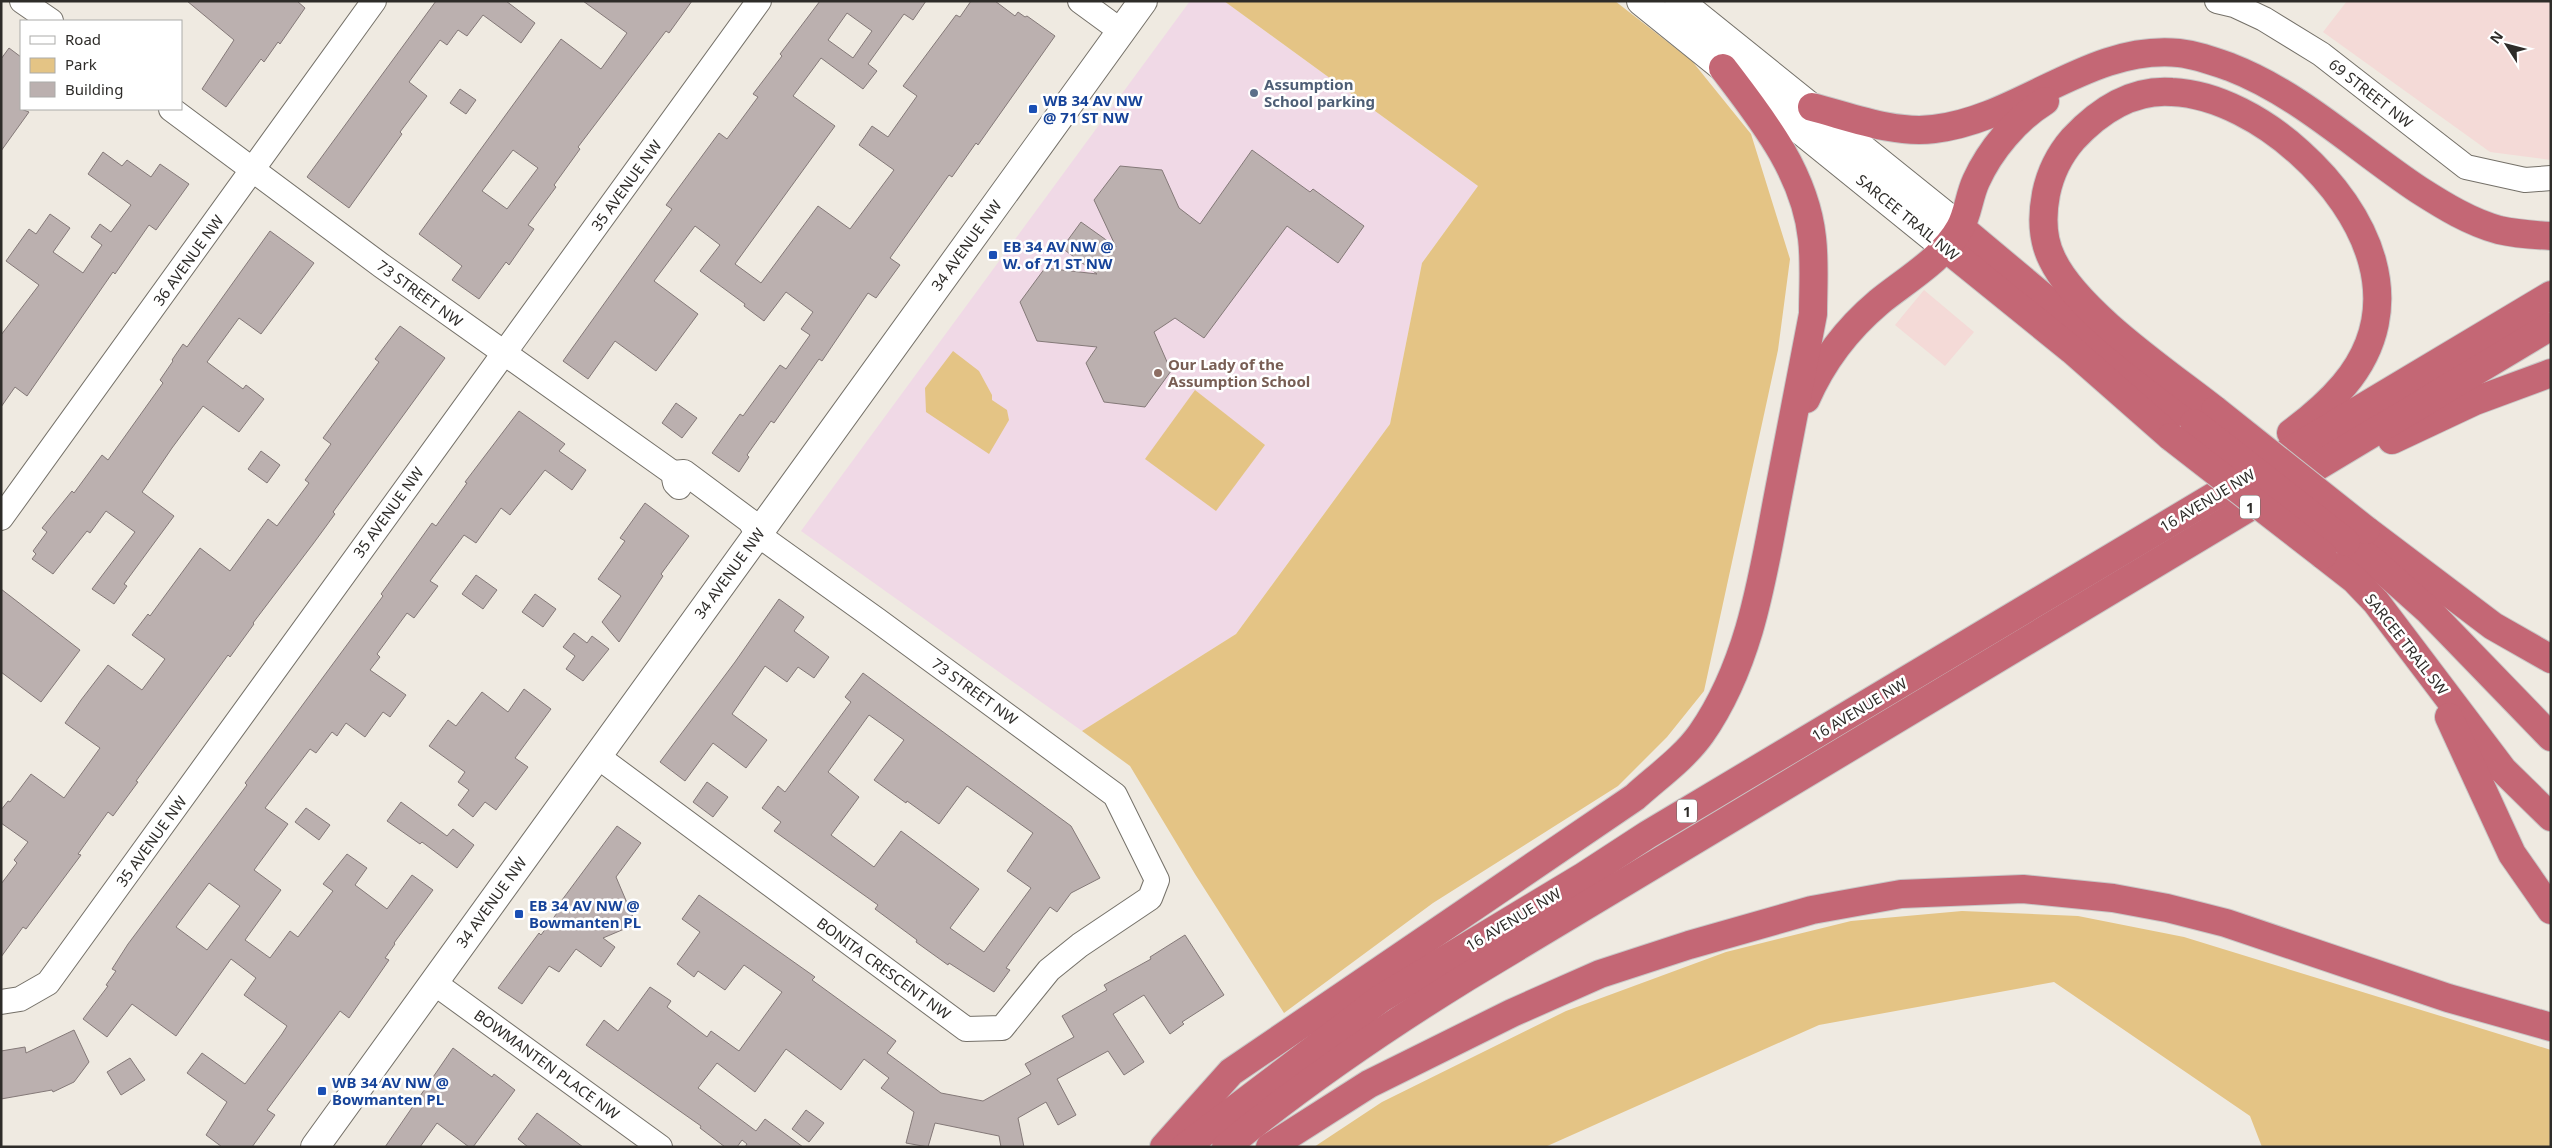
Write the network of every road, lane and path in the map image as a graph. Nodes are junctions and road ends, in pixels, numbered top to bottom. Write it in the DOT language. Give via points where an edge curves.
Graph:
graph roads {
  1 [pos="22,1"];
  2 [pos="374,1"];
  3 [pos="759,1"];
  4 [pos="1080,1"];
  5 [pos="1143,1"];
  6 [pos="1641,1"];
  7 [pos="1679,1"];
  8 [pos="2216,1"];
  9 [pos="50,20"];
  10 [pos="1121,31"];
  11 [pos="2105,62"];
  12 [pos="1723,68"];
  13 [pos="1812,107"];
  14 [pos="172,110"];
  15 [pos="252,170"];
  16 [pos="2551,178"];
  17 [pos="2551,236"];
  18 [pos="1953,238"];
  19 [pos="2551,295"];
  20 [pos="2551,326"];
  21 [pos="503,353"];
  22 [pos="2551,373"];
  23 [pos="2193,423"];
  24 [pos="2205,501"];
  25 [pos="1775,512"];
  26 [pos="1,518"];
  27 [pos="2231,519"];
  28 [pos="757,534"];
  29 [pos="2345,542"];
  30 [pos="2415,653"];
  31 [pos="2551,659"];
  32 [pos="2551,737"];
  33 [pos="597,756"];
  34 [pos="2551,817"];
  35 [pos="1157,880"];
  36 [pos="2551,910"];
  37 [pos="433,982"];
  38 [pos="1,1002"];
  39 [pos="2551,1027"];
  40 [pos="315,1147"];
  41 [pos="660,1147"];
  42 [pos="1164,1147"];
  43 [pos="1185,1147"];
  44 [pos="1226,1147"];
  45 [pos="1270,1147"];
  1 -- 9 [label="street"];
  2 -- 15 [label="street, 36 AVENUE NW"];
  3 -- 21 [label="street, 35 AVENUE NW"];
  4 -- 10 [label="street"];
  5 -- 10 [label="street, 34 AVENUE NW"];
  6 -- 12 [label="street, SARCEE TRAIL NW"];
  7 -- 13 [label="street, SARCEE TRAIL NW"];
  8 -- 16 [label="street, 69 STREET NW" via="2264,19 2321,54 2466,167 2526,180"];
  10 -- 28 [label="street, 34 AVENUE NW"];
  11 -- 13 [label="highway" via="1978,119 1933,130 1892,127"];
  11 -- 17 [label="highway" via="2141,53 2179,53 2207,58 2288,96 2398,176 2470,220 2498,230"];
  11 -- 18 [label="highway" via="2018,122 1987,161"];
  12 -- 18 [label="street, SARCEE TRAIL NW"];
  12 -- 25 [label="highway" via="1767,127 1784,156 1804,204 1812,238 1813,314"];
  13 -- 18 [label="street, SARCEE TRAIL NW"];
  14 -- 15 [label="street, 73 STREET NW"];
  15 -- 21 [label="street, 73 STREET NW"];
  15 -- 26 [label="street, 36 AVENUE NW"];
  18 -- 23 [label="highway, SARCEE TRAIL NW" via="2072,350"];
  18 -- 25 [label="highway" via="1860,319 1825,362 1799,415"];
  19 -- 24 [label="highway, 16 AVENUE NW / 1"];
  20 -- 27 [label="highway, 16 AVENUE NW / 1"];
  21 -- 28 [label="street, 73 STREET NW" via="673,473 684,472 750,521"];
  21 -- 38 [label="street, 35 AVENUE NW" via="48,983 20,999"];
  22 -- 27 [label="highway" via="2444,415"];
  23 -- 24 [label="highway" via="2066,282 2052,258 2045,232 2043,212 2048,184 2056,163 2070,143 2089,122 2109,107 2149,93 2172,92 2220,103 2290,144 2323,174 2351,210 2370,248 2375,267 2376,312 2371,334 2345,384 2318,412"];
  23 -- 29 [label="highway, SARCEE TRAIL SW, bridge"];
  23 -- 29 [label="highway, bridge"];
  24 -- 43 [label="highway, 16 AVENUE NW / 1" via="1380,999"];
  25 -- 42 [label="highway" via="1760,595 1744,648 1718,705 1700,735 1681,756 1635,797 1231,1072"];
  27 -- 44 [label="highway, 16 AVENUE NW / 1" via="1438,995 1310,1082"];
  28 -- 33 [label="street, 34 AVENUE NW"];
  28 -- 35 [label="street, 73 STREET NW" via="1115,794"];
  29 -- 30 [label="highway, SARCEE TRAIL SW" via="2355,580"];
  29 -- 31 [label="highway"];
  29 -- 32 [label="highway, SARCEE TRAIL SW" via="2372,560 2428,610"];
  30 -- 34 [label="highway, SARCEE TRAIL SW" via="2503,770"];
  30 -- 36 [label="highway" via="2458,735 2512,854"];
  33 -- 35 [label="street, BONITA CRESCENT NW" via="966,1029 1002,1028 1049,970 1150,898"];
  33 -- 37 [label="street, 34 AVENUE NW"];
  37 -- 40 [label="street, 34 AVENUE NW"];
  37 -- 41 [label="street, BOWMANTEN PLACE NW"];
  39 -- 45 [label="highway" via="2396,982 2226,924 2167,908 2113,898 2023,889 1901,894 1812,910 1600,974 1512,1012 1369,1084"];
}
